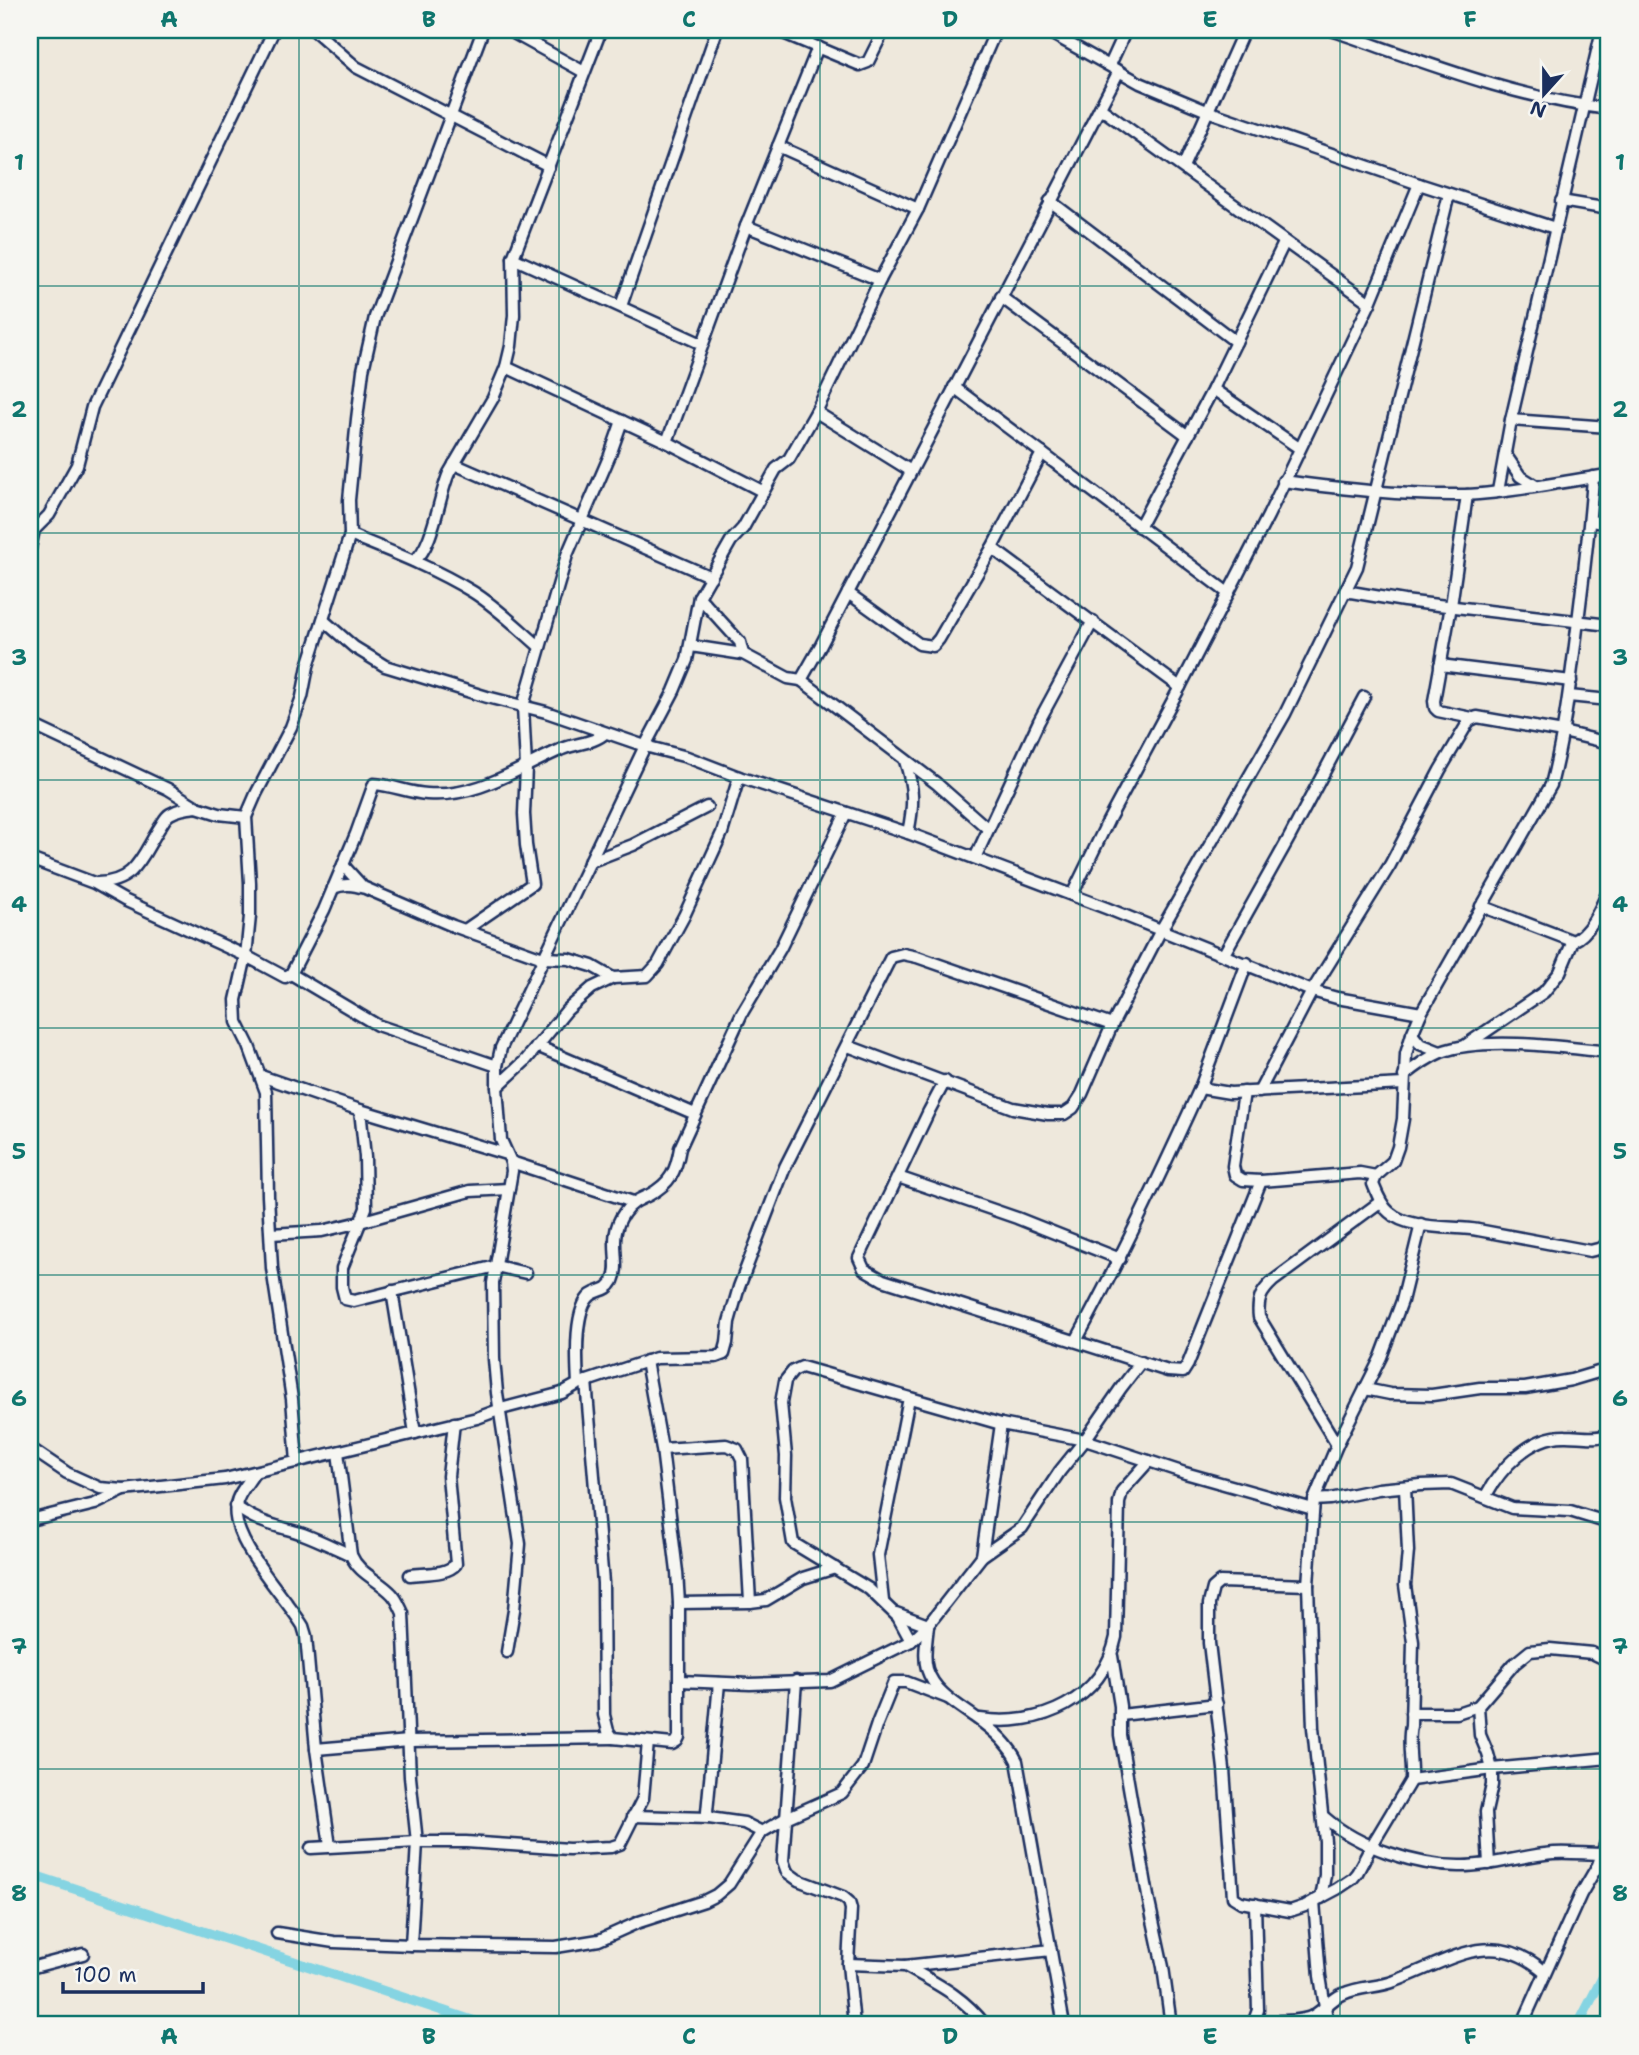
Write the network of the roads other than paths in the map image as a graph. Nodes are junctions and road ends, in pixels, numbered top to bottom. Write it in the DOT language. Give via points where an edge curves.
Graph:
graph roads {
  1 [pos="274,30"];
  2 [pos="314,30"];
  3 [pos="483,30"];
  4 [pos="508,30"];
  5 [pos="601,30"];
  6 [pos="717,30"];
  7 [pos="776,30"];
  8 [pos="884,30"];
  9 [pos="996,30"];
  10 [pos="1045,30"];
  11 [pos="1126,30"];
  12 [pos="1244,30"];
  13 [pos="1331,30"];
  14 [pos="1602,30"];
  15 [pos="818,47"];
  16 [pos="1114,68"];
  17 [pos="584,72"];
  18 [pos="1584,106"];
  19 [pos="1100,108"];
  20 [pos="1609,109"];
  21 [pos="1207,111"];
  22 [pos="450,116"];
  23 [pos="778,146"];
  24 [pos="549,166"];
  25 [pos="1183,167"];
  26 [pos="1419,184"];
  27 [pos="1449,194"];
  28 [pos="1049,201"];
  29 [pos="1561,201"];
  30 [pos="918,209"];
  31 [pos="1609,209"];
  32 [pos="746,226"];
  33 [pos="1555,228"];
  34 [pos="1284,243"];
  35 [pos="513,258"];
  36 [pos="880,280"];
  37 [pos="1001,297"];
  38 [pos="1370,303"];
  39 [pos="621,306"];
  40 [pos="1236,342"];
  41 [pos="702,344"];
  42 [pos="506,367"];
  43 [pos="954,387"];
  44 [pos="1213,389"];
  45 [pos="816,412"];
  46 [pos="1511,419"];
  47 [pos="622,421"];
  48 [pos="1609,427"];
  49 [pos="1188,436"];
  50 [pos="667,442"];
  51 [pos="1299,448"];
  52 [pos="1042,453"];
  53 [pos="1505,454"];
  54 [pos="454,464"];
  55 [pos="911,471"];
  56 [pos="1609,475"];
  57 [pos="1593,477"];
  58 [pos="1283,481"];
  59 [pos="1537,486"];
  60 [pos="762,491"];
  61 [pos="1498,491"];
  62 [pos="1376,493"];
  63 [pos="1467,495"];
  64 [pos="582,521"];
  65 [pos="1591,521"];
  66 [pos="1609,524"];
  67 [pos="1139,527"];
  68 [pos="350,535"];
  69 [pos="30,548"];
  70 [pos="992,548"];
  71 [pos="414,561"];
  72 [pos="711,577"];
  73 [pos="1345,591"];
  74 [pos="848,593"];
  75 [pos="1228,593"];
  76 [pos="699,597"];
  77 [pos="1451,606"];
  78 [pos="323,620"];
  79 [pos="1578,620"];
  80 [pos="1093,621"];
  81 [pos="1609,625"];
  82 [pos="691,646"];
  83 [pos="540,647"];
  84 [pos="743,654"];
  85 [pos="1440,665"];
  86 [pos="801,680"];
  87 [pos="1571,681"];
  88 [pos="1180,687"];
  89 [pos="1569,696"];
  90 [pos="1364,697"];
  91 [pos="1609,700"];
  92 [pos="523,706"];
  93 [pos="1472,718"];
  94 [pos="30,724"];
  95 [pos="1563,732"];
  96 [pos="605,733"];
  97 [pos="1609,743"];
  98 [pos="645,747"];
  99 [pos="905,761"];
  100 [pos="526,766"];
  101 [pos="739,777"];
  102 [pos="197,807"];
  103 [pos="707,807"];
  104 [pos="846,813"];
  105 [pos="246,817"];
  106 [pos="988,828"];
  107 [pos="908,833"];
  108 [pos="975,858"];
  109 [pos="30,859"];
  110 [pos="589,862"];
  111 [pos="343,865"];
  112 [pos="94,883"];
  113 [pos="333,888"];
  114 [pos="365,888"];
  115 [pos="1609,889"];
  116 [pos="1072,895"];
  117 [pos="1481,906"];
  118 [pos="464,930"];
  119 [pos="1161,930"];
  120 [pos="1573,942"];
  121 [pos="1224,954"];
  122 [pos="246,956"];
  123 [pos="543,958"];
  124 [pos="1247,963"];
  125 [pos="291,974"];
  126 [pos="613,978"];
  127 [pos="1312,990"];
  128 [pos="1421,1013"];
  129 [pos="1112,1025"];
  130 [pos="1412,1034"];
  131 [pos="1466,1045"];
  132 [pos="537,1046"];
  133 [pos="848,1046"];
  134 [pos="1440,1052"];
  135 [pos="1609,1052"];
  136 [pos="497,1066"];
  137 [pos="261,1076"];
  138 [pos="1404,1080"];
  139 [pos="945,1081"];
  140 [pos="497,1087"];
  141 [pos="1200,1088"];
  142 [pos="1244,1092"];
  143 [pos="1259,1092"];
  144 [pos="360,1110"];
  145 [pos="695,1114"];
  146 [pos="508,1158"];
  147 [pos="898,1177"];
  148 [pos="1374,1180"];
  149 [pos="1261,1181"];
  150 [pos="509,1189"];
  151 [pos="633,1202"];
  152 [pos="1380,1202"];
  153 [pos="360,1222"];
  154 [pos="1421,1224"];
  155 [pos="271,1234"];
  156 [pos="1606,1245"];
  157 [pos="1120,1259"];
  158 [pos="496,1266"];
  159 [pos="1609,1268"];
  160 [pos="526,1273"];
  161 [pos="392,1291"];
  162 [pos="1076,1341"];
  163 [pos="646,1362"];
  164 [pos="1141,1362"];
  165 [pos="1609,1373"];
  166 [pos="582,1382"];
  167 [pos="1365,1389"];
  168 [pos="909,1398"];
  169 [pos="500,1409"];
  170 [pos="454,1423"];
  171 [pos="1001,1424"];
  172 [pos="415,1433"];
  173 [pos="1609,1434"];
  174 [pos="1085,1440"];
  175 [pos="1337,1445"];
  176 [pos="30,1448"];
  177 [pos="662,1449"];
  178 [pos="338,1452"];
  179 [pos="1149,1461"];
  180 [pos="297,1462"];
  181 [pos="255,1472"];
  182 [pos="1405,1487"];
  183 [pos="124,1490"];
  184 [pos="1485,1497"];
  185 [pos="1314,1504"];
  186 [pos="235,1506"];
  187 [pos="30,1520"];
  188 [pos="1609,1522"];
  189 [pos="351,1555"];
  190 [pos="982,1556"];
  191 [pos="835,1569"];
  192 [pos="410,1575"];
  193 [pos="1308,1585"];
  194 [pos="883,1601"];
  195 [pos="751,1602"];
  196 [pos="679,1603"];
  197 [pos="893,1613"];
  198 [pos="928,1625"];
  199 [pos="911,1641"];
  200 [pos="507,1651"];
  201 [pos="1112,1656"];
  202 [pos="1609,1661"];
  203 [pos="680,1681"];
  204 [pos="796,1681"];
  205 [pos="719,1683"];
  206 [pos="948,1698"];
  207 [pos="1217,1704"];
  208 [pos="1478,1706"];
  209 [pos="1411,1713"];
  210 [pos="1121,1715"];
  211 [pos="978,1719"];
  212 [pos="613,1738"];
  213 [pos="410,1741"];
  214 [pos="648,1742"];
  215 [pos="316,1749"];
  216 [pos="1609,1758"];
  217 [pos="1492,1769"];
  218 [pos="1411,1780"];
  219 [pos="632,1816"];
  220 [pos="1324,1817"];
  221 [pos="709,1818"];
  222 [pos="786,1818"];
  223 [pos="762,1832"];
  224 [pos="1609,1834"];
  225 [pos="417,1842"];
  226 [pos="1372,1845"];
  227 [pos="330,1846"];
  228 [pos="311,1848"];
  229 [pos="1602,1854"];
  230 [pos="1489,1864"];
  231 [pos="1318,1900"];
  232 [pos="1255,1904"];
  233 [pos="277,1933"];
  234 [pos="411,1945"];
  235 [pos="1051,1950"];
  236 [pos="83,1954"];
  237 [pos="848,1964"];
  238 [pos="905,1966"];
  239 [pos="30,1969"];
  240 [pos="1545,1972"];
  241 [pos="1325,2004"];
  242 [pos="1252,2023"];
  243 [pos="854,2025"];
  244 [pos="985,2025"];
  245 [pos="1065,2025"];
  246 [pos="1171,2025"];
  247 [pos="1328,2025"];
  248 [pos="1522,2025"];
  1 -- 69 [label="street" via="92,407 77,465 49,515 34,530"];
  2 -- 22 [label="street" via="356,67"];
  3 -- 22 [label="street"];
  4 -- 17 [label="street"];
  5 -- 17 [label="street"];
  6 -- 39 [label="street"];
  7 -- 15 [label="street"];
  8 -- 15 [label="street" via="864,64"];
  9 -- 30 [label="street"];
  10 -- 16 [label="street"];
  11 -- 16 [label="street"];
  12 -- 21 [label="street"];
  13 -- 18 [label="street" via="1480,81"];
  14 -- 18 [label="street"];
  15 -- 23 [label="street"];
  16 -- 19 [label="street"];
  16 -- 21 [label="street"];
  17 -- 24 [label="street"];
  18 -- 20 [label="street"];
  18 -- 29 [label="street"];
  19 -- 25 [label="street"];
  19 -- 28 [label="street"];
  21 -- 25 [label="street"];
  21 -- 26 [label="street"];
  22 -- 24 [label="street"];
  22 -- 68 [label="street" via="375,317 357,419"];
  23 -- 30 [label="street"];
  23 -- 32 [label="street"];
  24 -- 35 [label="street"];
  25 -- 34 [label="street"];
  26 -- 27 [label="street"];
  26 -- 38 [label="street"];
  27 -- 33 [label="street"];
  27 -- 62 [label="street"];
  28 -- 37 [label="street"];
  28 -- 40 [label="street"];
  29 -- 31 [label="street"];
  29 -- 33 [label="street"];
  30 -- 36 [label="street"];
  32 -- 36 [label="street"];
  32 -- 41 [label="street"];
  33 -- 46 [label="street"];
  34 -- 38 [label="street"];
  34 -- 40 [label="street"];
  35 -- 39 [label="street"];
  35 -- 42 [label="street" via="514,315"];
  36 -- 45 [label="street"];
  37 -- 43 [label="street"];
  37 -- 49 [label="street"];
  38 -- 51 [label="street"];
  39 -- 41 [label="street"];
  40 -- 44 [label="street"];
  41 -- 50 [label="street"];
  42 -- 47 [label="street"];
  42 -- 54 [label="street"];
  43 -- 52 [label="street"];
  43 -- 55 [label="street"];
  44 -- 49 [label="street"];
  44 -- 51 [label="street"];
  45 -- 55 [label="street"];
  45 -- 60 [label="street" via="789,459"];
  46 -- 48 [label="street"];
  46 -- 53 [label="street"];
  47 -- 50 [label="street"];
  47 -- 64 [label="street"];
  49 -- 67 [label="street"];
  50 -- 60 [label="street"];
  51 -- 58 [label="street"];
  52 -- 67 [label="street"];
  52 -- 70 [label="street"];
  53 -- 59 [label="street" via="1520,476"];
  53 -- 61 [label="street"];
  54 -- 64 [label="street"];
  54 -- 71 [label="street" via="421,556"];
  55 -- 74 [label="street"];
  56 -- 57 [label="street"];
  57 -- 59 [label="street"];
  57 -- 65 [label="street"];
  58 -- 62 [label="street"];
  58 -- 75 [label="street"];
  59 -- 61 [label="street"];
  60 -- 72 [label="street"];
  61 -- 63 [label="street"];
  62 -- 63 [label="street"];
  62 -- 73 [label="street" via="1357,566"];
  63 -- 77 [label="street"];
  64 -- 72 [label="street"];
  64 -- 83 [label="street"];
  65 -- 66 [label="street"];
  65 -- 79 [label="street"];
  67 -- 75 [label="street"];
  68 -- 71 [label="street"];
  68 -- 78 [label="street"];
  70 -- 74 [label="street" via="933,646 919,644"];
  70 -- 80 [label="street"];
  71 -- 83 [label="street" via="473,592"];
  72 -- 76 [label="street"];
  73 -- 77 [label="street"];
  73 -- 119 [label="street" via="1284,713"];
  74 -- 86 [label="street"];
  75 -- 88 [label="street"];
  76 -- 82 [label="street"];
  76 -- 84 [label="street" via="740,642"];
  77 -- 79 [label="street"];
  77 -- 85 [label="street"];
  78 -- 92 [label="street" via="385,666"];
  78 -- 105 [label="street" via="291,727"];
  79 -- 81 [label="street"];
  79 -- 87 [label="street"];
  80 -- 88 [label="street"];
  80 -- 106 [label="street"];
  82 -- 84 [label="street"];
  82 -- 98 [label="street"];
  83 -- 92 [label="street"];
  84 -- 86 [label="street"];
  85 -- 87 [label="street"];
  85 -- 93 [label="street" via="1435,708"];
  86 -- 99 [label="street"];
  87 -- 89 [label="street"];
  88 -- 116 [label="street"];
  89 -- 91 [label="street"];
  89 -- 95 [label="street"];
  90 -- 121 [label="street"];
  92 -- 96 [label="street"];
  92 -- 100 [label="street"];
  93 -- 95 [label="street"];
  93 -- 127 [label="street" via="1390,865"];
  94 -- 102 [label="street"];
  95 -- 97 [label="street"];
  95 -- 117 [label="street" via="1551,785"];
  96 -- 98 [label="street"];
  96 -- 100 [label="street"];
  98 -- 101 [label="street"];
  98 -- 110 [label="street"];
  99 -- 106 [label="street"];
  99 -- 107 [label="street" via="914,805"];
  100 -- 111 [label="street" via="473,790 445,794 374,784"];
  100 -- 118 [label="street" via="525,835 532,884"];
  101 -- 104 [label="street"];
  101 -- 126 [label="street" via="722,833 658,964 647,976"];
  102 -- 105 [label="street"];
  102 -- 112 [label="street" via="167,816 130,873 112,883"];
  103 -- 110 [label="street"];
  104 -- 107 [label="street"];
  104 -- 145 [label="street"];
  105 -- 122 [label="street" via="250,883"];
  106 -- 108 [label="street"];
  107 -- 108 [label="street"];
  108 -- 116 [label="street"];
  109 -- 112 [label="street"];
  110 -- 123 [label="street"];
  111 -- 113 [label="street"];
  111 -- 114 [label="street"];
  112 -- 122 [label="street"];
  113 -- 114 [label="street"];
  113 -- 125 [label="street"];
  114 -- 118 [label="street"];
  115 -- 120 [label="street" via="1582,937"];
  116 -- 119 [label="street"];
  117 -- 120 [label="street"];
  117 -- 128 [label="street"];
  118 -- 123 [label="street"];
  119 -- 121 [label="street"];
  119 -- 129 [label="street"];
  120 -- 131 [label="street" via="1560,972 1544,992"];
  121 -- 124 [label="street"];
  122 -- 125 [label="street" via="285,977"];
  122 -- 137 [label="street" via="236,1000 237,1022"];
  123 -- 126 [label="street" via="569,959"];
  123 -- 136 [label="street"];
  124 -- 127 [label="street"];
  124 -- 141 [label="street"];
  125 -- 136 [label="street" via="377,1025"];
  126 -- 132 [label="street" via="592,988 567,1010"];
  127 -- 128 [label="street"];
  127 -- 143 [label="street"];
  128 -- 130 [label="street"];
  129 -- 133 [label="street" via="903,954 891,957"];
  129 -- 139 [label="street" via="1082,1094 1064,1114 1013,1108"];
  130 -- 134 [label="street" via="1420,1044"];
  130 -- 138 [label="street"];
  131 -- 134 [label="street"];
  131 -- 135 [label="street" via="1563,1046"];
  132 -- 140 [label="street"];
  132 -- 145 [label="street"];
  133 -- 139 [label="street"];
  133 -- 163 [label="street" via="764,1216 739,1286 724,1354"];
  134 -- 138 [label="street"];
  136 -- 140 [label="street"];
  137 -- 144 [label="street"];
  137 -- 155 [label="street"];
  138 -- 143 [label="street"];
  138 -- 148 [label="street" via="1398,1147 1393,1161"];
  139 -- 147 [label="street"];
  140 -- 146 [label="street" via="501,1140"];
  141 -- 142 [label="street"];
  141 -- 157 [label="street"];
  142 -- 143 [label="street"];
  142 -- 149 [label="street" via="1233,1166 1235,1175 1243,1180"];
  144 -- 146 [label="street"];
  144 -- 153 [label="street" via="366,1208"];
  145 -- 151 [label="street" via="675,1172 651,1194"];
  146 -- 150 [label="street" via="512,1171"];
  146 -- 151 [label="street"];
  147 -- 157 [label="street"];
  147 -- 162 [label="street" via="859,1258 864,1269 883,1280"];
  148 -- 149 [label="street" via="1360,1173"];
  148 -- 152 [label="street"];
  149 -- 164 [label="street" via="1183,1372"];
  150 -- 153 [label="street" via="470,1191"];
  150 -- 158 [label="street"];
  151 -- 166 [label="street" via="621,1216 613,1240 614,1280 583,1306 576,1343"];
  152 -- 154 [label="street" via="1401,1220"];
  152 -- 175 [label="street" via="1273,1280 1257,1302 1259,1317"];
  153 -- 155 [label="street" via="322,1231"];
  153 -- 161 [label="street" via="342,1268 345,1299"];
  154 -- 156 [label="street" via="1590,1251"];
  154 -- 167 [label="street" via="1402,1301"];
  155 -- 180 [label="street"];
  156 -- 159 [label="street"];
  157 -- 162 [label="street"];
  158 -- 160 [label="street"];
  158 -- 161 [label="street"];
  158 -- 169 [label="street" via="494,1359"];
  161 -- 172 [label="street"];
  162 -- 164 [label="street"];
  163 -- 166 [label="street"];
  163 -- 177 [label="street"];
  164 -- 174 [label="street"];
  165 -- 167 [label="street" via="1525,1388 1432,1395"];
  166 -- 169 [label="street" via="562,1393"];
  166 -- 212 [label="street" via="603,1583 604,1715"];
  167 -- 175 [label="street"];
  168 -- 171 [label="street"];
  168 -- 191 [label="street" via="802,1367 785,1381 781,1403 785,1497 793,1543"];
  168 -- 194 [label="street" via="878,1555"];
  169 -- 170 [label="street"];
  169 -- 200 [label="street" via="520,1544"];
  170 -- 172 [label="street"];
  170 -- 192 [label="street" via="448,1476 456,1564 444,1571"];
  171 -- 174 [label="street"];
  171 -- 190 [label="street"];
  172 -- 178 [label="street"];
  173 -- 184 [label="street" via="1561,1435 1531,1446 1511,1461"];
  174 -- 179 [label="street"];
  174 -- 190 [label="street" via="1022,1528"];
  175 -- 185 [label="street"];
  176 -- 183 [label="street" via="66,1473 100,1488"];
  177 -- 195 [label="street" via="726,1445 737,1449 742,1459"];
  177 -- 196 [label="street"];
  178 -- 180 [label="street"];
  178 -- 189 [label="street"];
  179 -- 185 [label="street"];
  179 -- 201 [label="street" via="1122,1491 1119,1503 1118,1616"];
  180 -- 181 [label="street"];
  181 -- 183 [label="street"];
  181 -- 186 [label="street"];
  182 -- 184 [label="street" via="1451,1484"];
  182 -- 185 [label="street"];
  182 -- 209 [label="street" via="1405,1585 1413,1642"];
  183 -- 187 [label="street" via="95,1504"];
  184 -- 188 [label="street" via="1512,1508 1570,1511"];
  185 -- 193 [label="street"];
  186 -- 189 [label="street" via="250,1517"];
  186 -- 215 [label="street" via="250,1553 303,1626"];
  189 -- 213 [label="street" via="361,1571 391,1593 403,1614"];
  190 -- 198 [label="street"];
  191 -- 194 [label="street"];
  191 -- 195 [label="street" via="803,1578 766,1600"];
  193 -- 207 [label="street" via="1220,1582 1213,1588 1209,1643"];
  193 -- 220 [label="street" via="1313,1728"];
  194 -- 197 [label="street"];
  195 -- 196 [label="street"];
  196 -- 203 [label="street"];
  197 -- 198 [label="street"];
  197 -- 199 [label="street"];
  198 -- 199 [label="street"];
  198 -- 206 [label="street" via="927,1669"];
  199 -- 204 [label="street" via="830,1681"];
  201 -- 210 [label="street"];
  201 -- 211 [label="street" via="1097,1681 1044,1716 1000,1722"];
  202 -- 208 [label="street" via="1592,1653 1530,1651"];
  203 -- 205 [label="street"];
  203 -- 214 [label="street" via="677,1741"];
  204 -- 205 [label="street"];
  204 -- 222 [label="street"];
  205 -- 221 [label="street"];
  206 -- 211 [label="street"];
  206 -- 222 [label="street" via="894,1682 863,1766 842,1793"];
  207 -- 210 [label="street"];
  207 -- 232 [label="street" via="1233,1897"];
  208 -- 209 [label="street" via="1457,1713"];
  208 -- 217 [label="street" via="1480,1735"];
  209 -- 218 [label="street"];
  210 -- 246 [label="street" via="1120,1735"];
  211 -- 235 [label="street" via="1017,1761"];
  212 -- 213 [label="street"];
  212 -- 214 [label="street"];
  213 -- 215 [label="street"];
  213 -- 225 [label="street"];
  214 -- 219 [label="street" via="643,1798"];
  215 -- 227 [label="street"];
  216 -- 217 [label="street"];
  217 -- 218 [label="street"];
  217 -- 230 [label="street" via="1486,1812"];
  218 -- 226 [label="street"];
  219 -- 221 [label="street"];
  219 -- 225 [label="street" via="620,1844 611,1847"];
  220 -- 226 [label="street"];
  220 -- 231 [label="street" via="1325,1875"];
  221 -- 223 [label="street" via="744,1823"];
  222 -- 223 [label="street"];
  222 -- 237 [label="street" via="783,1861 787,1872 849,1902"];
  223 -- 234 [label="street" via="729,1884 716,1895 599,1940 556,1947"];
  224 -- 229 [label="street"];
  225 -- 227 [label="street"];
  225 -- 234 [label="street"];
  226 -- 230 [label="street" via="1427,1864"];
  226 -- 231 [label="street" via="1352,1880"];
  227 -- 228 [label="street"];
  229 -- 230 [label="street" via="1553,1853"];
  229 -- 240 [label="street"];
  231 -- 232 [label="street" via="1290,1912"];
  231 -- 241 [label="street"];
  232 -- 242 [label="street" via="1258,2010"];
  233 -- 234 [label="street" via="334,1942"];
  235 -- 238 [label="street"];
  235 -- 245 [label="street"];
  236 -- 239 [label="street"];
  237 -- 238 [label="street"];
  237 -- 243 [label="street"];
  238 -- 244 [label="street" via="958,1997"];
  240 -- 241 [label="street" via="1523,1956 1480,1950 1393,1983 1355,1989"];
  240 -- 248 [label="street"];
  241 -- 242 [label="street" via="1309,2018"];
  241 -- 247 [label="street"];
}
